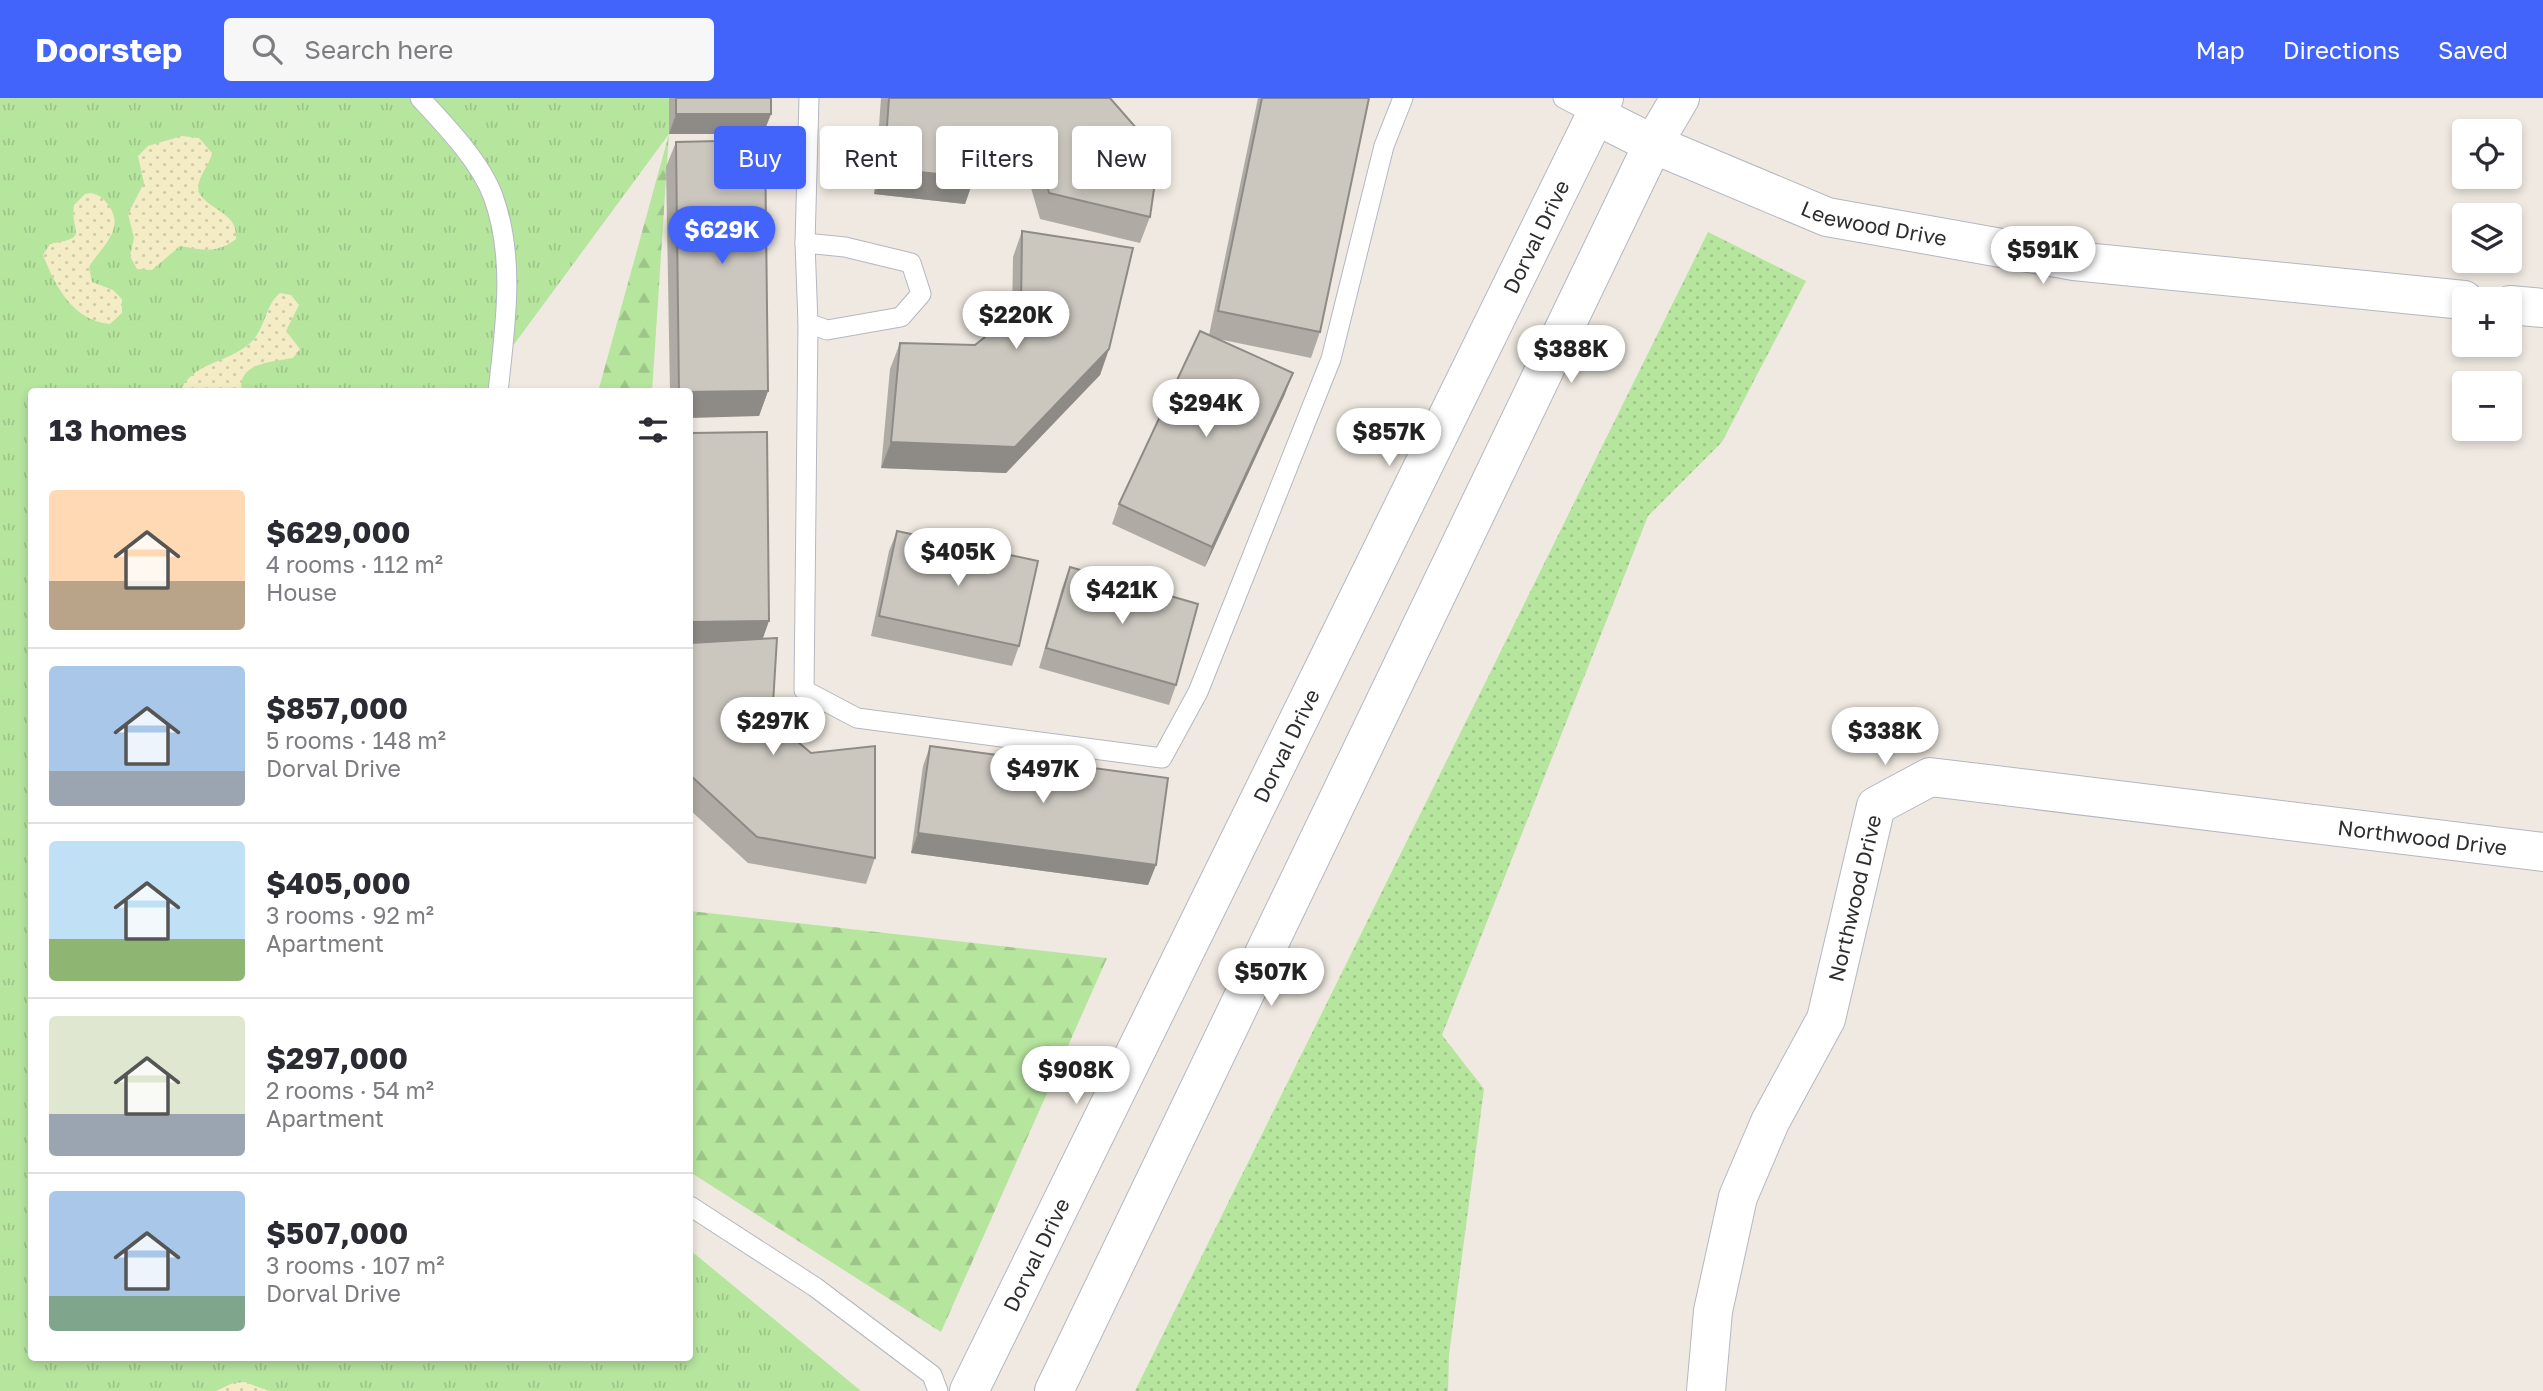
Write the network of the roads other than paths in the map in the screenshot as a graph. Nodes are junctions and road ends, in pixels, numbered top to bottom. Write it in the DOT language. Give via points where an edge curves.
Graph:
graph roads {
  1 [pos="420,98"];
  2 [pos="809,98"];
  3 [pos="1403,98"];
  4 [pos="1680,98"];
  5 [pos="1587,104"];
  6 [pos="1653,144"];
  7 [pos="805,243"];
  8 [pos="2452,299"];
  9 [pos="2522,305"];
  10 [pos="2543,308"];
  11 [pos="808,323"];
  12 [pos="498,388"];
  13 [pos="2543,852"];
  14 [pos="693,1208"];
  15 [pos="938,1391"];
  16 [pos="969,1391"];
  17 [pos="1054,1391"];
  18 [pos="1706,1391"];
  1 -- 12 [label="lane" via="458,139 493,195 509,264"];
  2 -- 7 [label="lane"];
  3 -- 11 [label="lane" via="1384,146 1331,359 1199,692 1162,758 857,718 804,690"];
  4 -- 6 [label="main road"];
  5 -- 6 [label="main road, Leewood Drive"];
  5 -- 16 [label="main road, Dorval Drive"];
  6 -- 8 [label="main road, Leewood Drive" via="1828,217 2074,261"];
  6 -- 17 [label="main road"];
  7 -- 11 [label="lane"];
  7 -- 11 [label="lane" via="911,263 921,294 901,317 827,330"];
  9 -- 10 [label="main road"];
  13 -- 18 [label="main road, Northwood Drive" via="1930,777 1876,806 1826,1019 1770,1122 1738,1197 1713,1311"];
  14 -- 15 [label="lane" via="815,1287 932,1375"];
}
